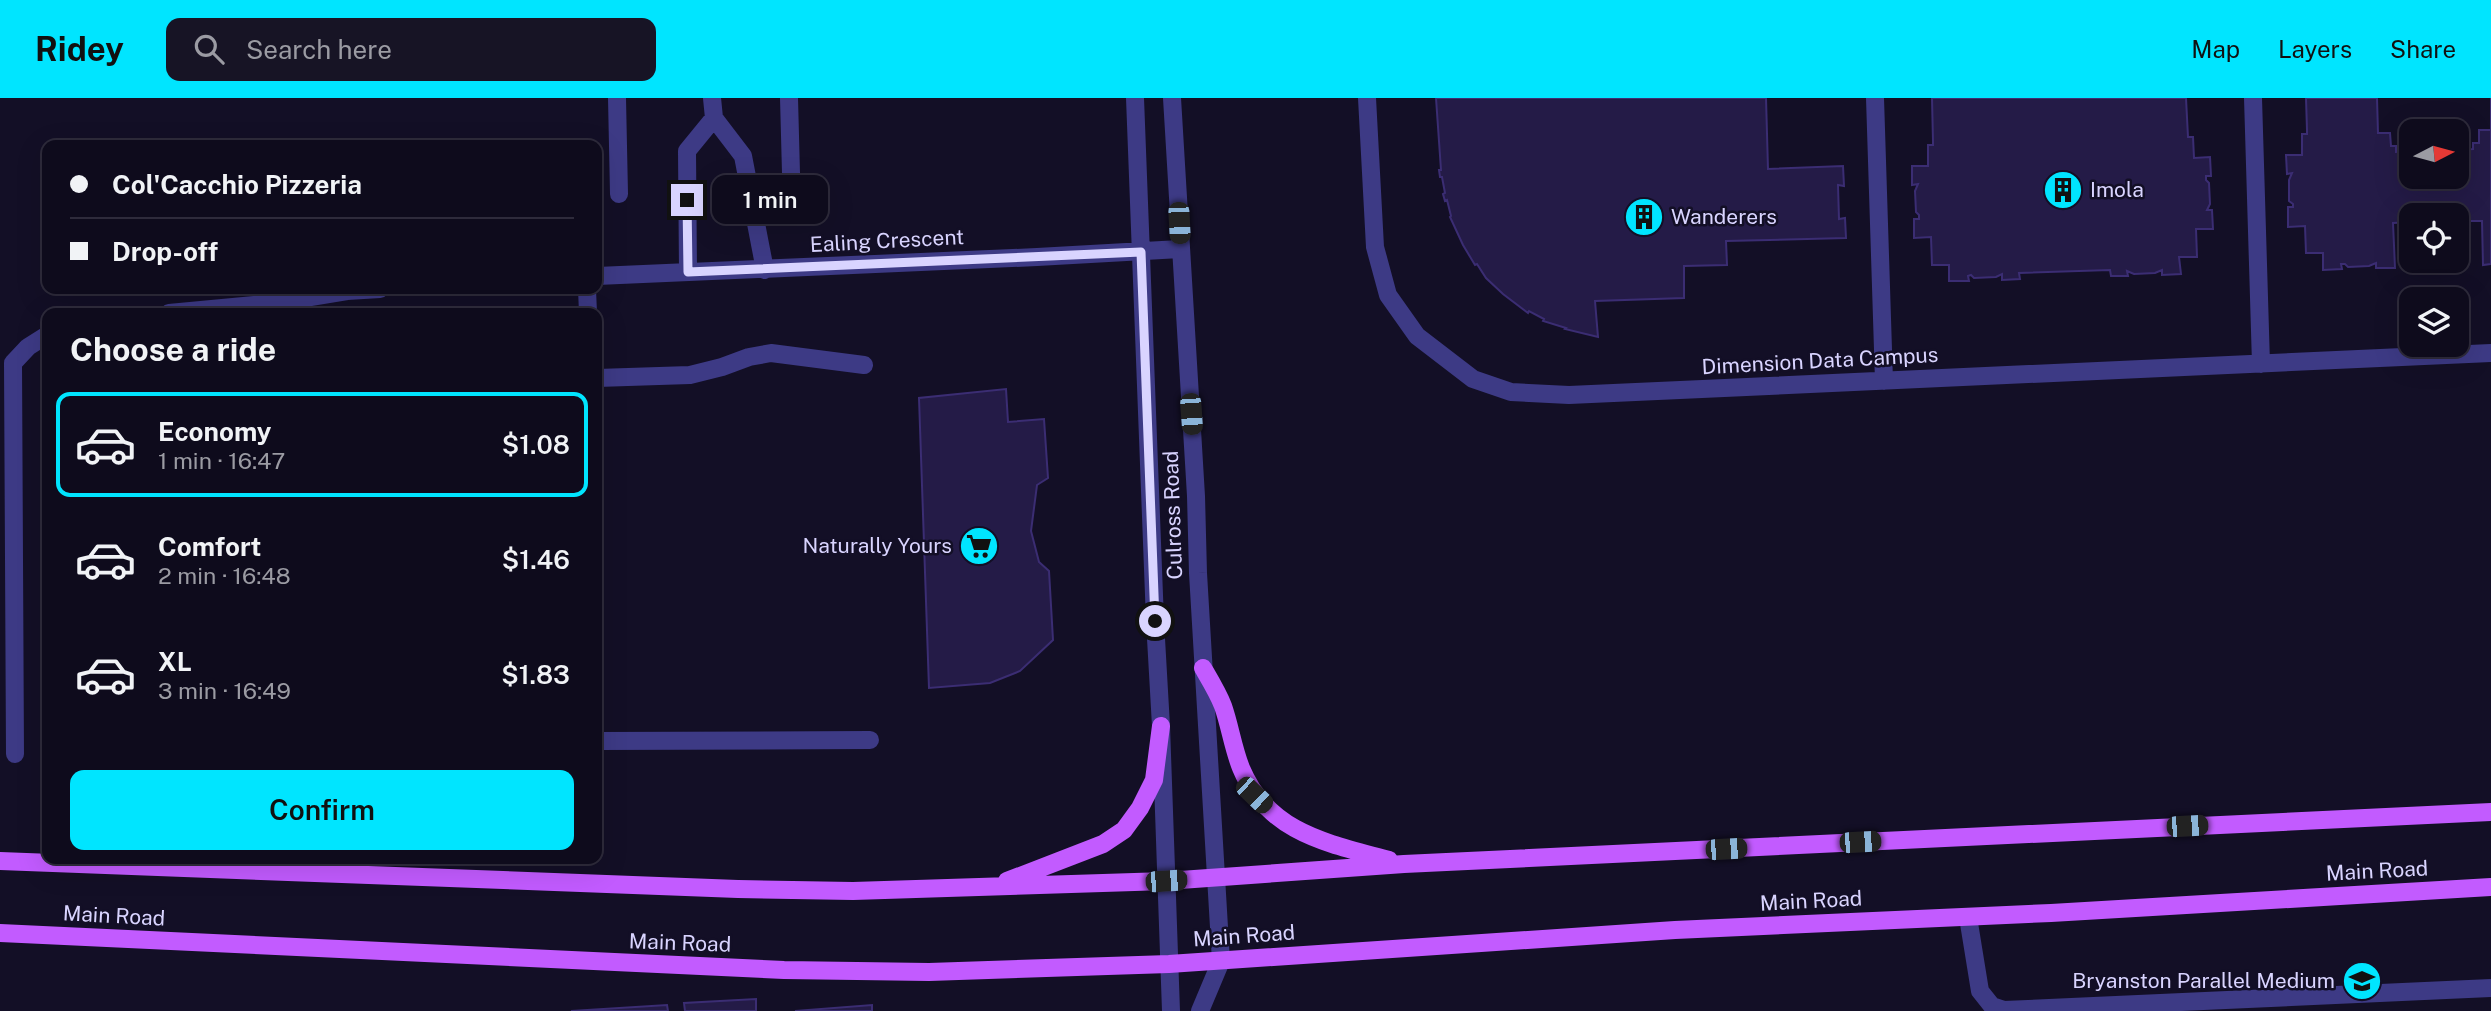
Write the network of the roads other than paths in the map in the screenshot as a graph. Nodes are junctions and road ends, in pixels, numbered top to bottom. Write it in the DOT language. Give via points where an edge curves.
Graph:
graph roads {
  1 [pos="617,98"];
  2 [pos="712,98"];
  3 [pos="789,98"];
  4 [pos="1135,98"];
  5 [pos="1172,98"];
  6 [pos="1367,98"];
  7 [pos="1875,98"];
  8 [pos="2253,98"];
  9 [pos="714,118"];
  10 [pos="791,173"];
  11 [pos="619,194"];
  12 [pos="1180,249"];
  13 [pos="1141,252"];
  14 [pos="765,270"];
  15 [pos="688,272"];
  16 [pos="602,276"];
  17 [pos="329,294"];
  18 [pos="222,308"];
  19 [pos="42,338"];
  20 [pos="2491,353"];
  21 [pos="2260,364"];
  22 [pos="864,365"];
  23 [pos="602,378"];
  24 [pos="1884,381"];
  25 [pos="1203,668"];
  26 [pos="1161,726"];
  27 [pos="870,740"];
  28 [pos="602,741"];
  29 [pos="15,754"];
  30 [pos="2491,811"];
  31 [pos="0,861"];
  32 [pos="42,863"];
  33 [pos="79,864"];
  34 [pos="1404,864"];
  35 [pos="1215,878"];
  36 [pos="1166,881"];
  37 [pos="990,886"];
  38 [pos="2491,887"];
  39 [pos="1968,917"];
  40 [pos="0,933"];
  41 [pos="1221,961"];
  42 [pos="1169,964"];
  43 [pos="2491,988"];
  44 [pos="2036,1010"];
  45 [pos="1171,1011"];
  46 [pos="1200,1011"];
  1 -- 11 [label="street"];
  2 -- 9 [label="street"];
  3 -- 10 [label="street"];
  4 -- 13 [label="street, Culross Road"];
  5 -- 12 [label="street, Culross Road"];
  6 -- 24 [label="street, Dimension Data Campus" via="1375,247 1388,295 1417,337 1473,379 1511,392 1569,395"];
  7 -- 24 [label="street"];
  8 -- 21 [label="street"];
  9 -- 14 [label="street" via="743,156"];
  9 -- 15 [label="street" via="687,151"];
  12 -- 13 [label="street, Ealing Crescent"];
  12 -- 25 [label="street, Culross Road"];
  13 -- 14 [label="street, Ealing Crescent"];
  13 -- 26 [label="street, Culross Road"];
  14 -- 15 [label="street, Ealing Crescent"];
  15 -- 16 [label="street, Ealing Crescent"];
  17 -- 18 [label="street"];
  19 -- 29 [label="street" via="12,363"];
  20 -- 21 [label="street, Dimension Data Campus"];
  21 -- 24 [label="street, Dimension Data Campus"];
  22 -- 23 [label="street" via="771,353 690,375"];
  25 -- 34 [label="main road" via="1222,703 1240,766 1254,795 1272,813 1323,842"];
  25 -- 35 [label="street, Culross Road"];
  26 -- 36 [label="street, Culross Road"];
  26 -- 37 [label="main road" via="1154,780 1124,830 1102,844"];
  27 -- 28 [label="street"];
  30 -- 34 [label="main road"];
  31 -- 32 [label="main road"];
  33 -- 37 [label="main road" via="738,889"];
  34 -- 35 [label="main road"];
  35 -- 36 [label="main road"];
  35 -- 41 [label="street, Culross Road"];
  36 -- 37 [label="main road"];
  36 -- 42 [label="street, Culross Road"];
  38 -- 39 [label="main road, Main Road"];
  39 -- 41 [label="main road, Main Road" via="1675,930"];
  39 -- 44 [label="street" via="1985,999 2004,1010"];
  40 -- 42 [label="main road, Main Road" via="784,970"];
  41 -- 42 [label="main road, Main Road"];
  41 -- 46 [label="street, Culross Road"];
  42 -- 45 [label="street, Culross Road"];
  43 -- 44 [label="street"];
}
